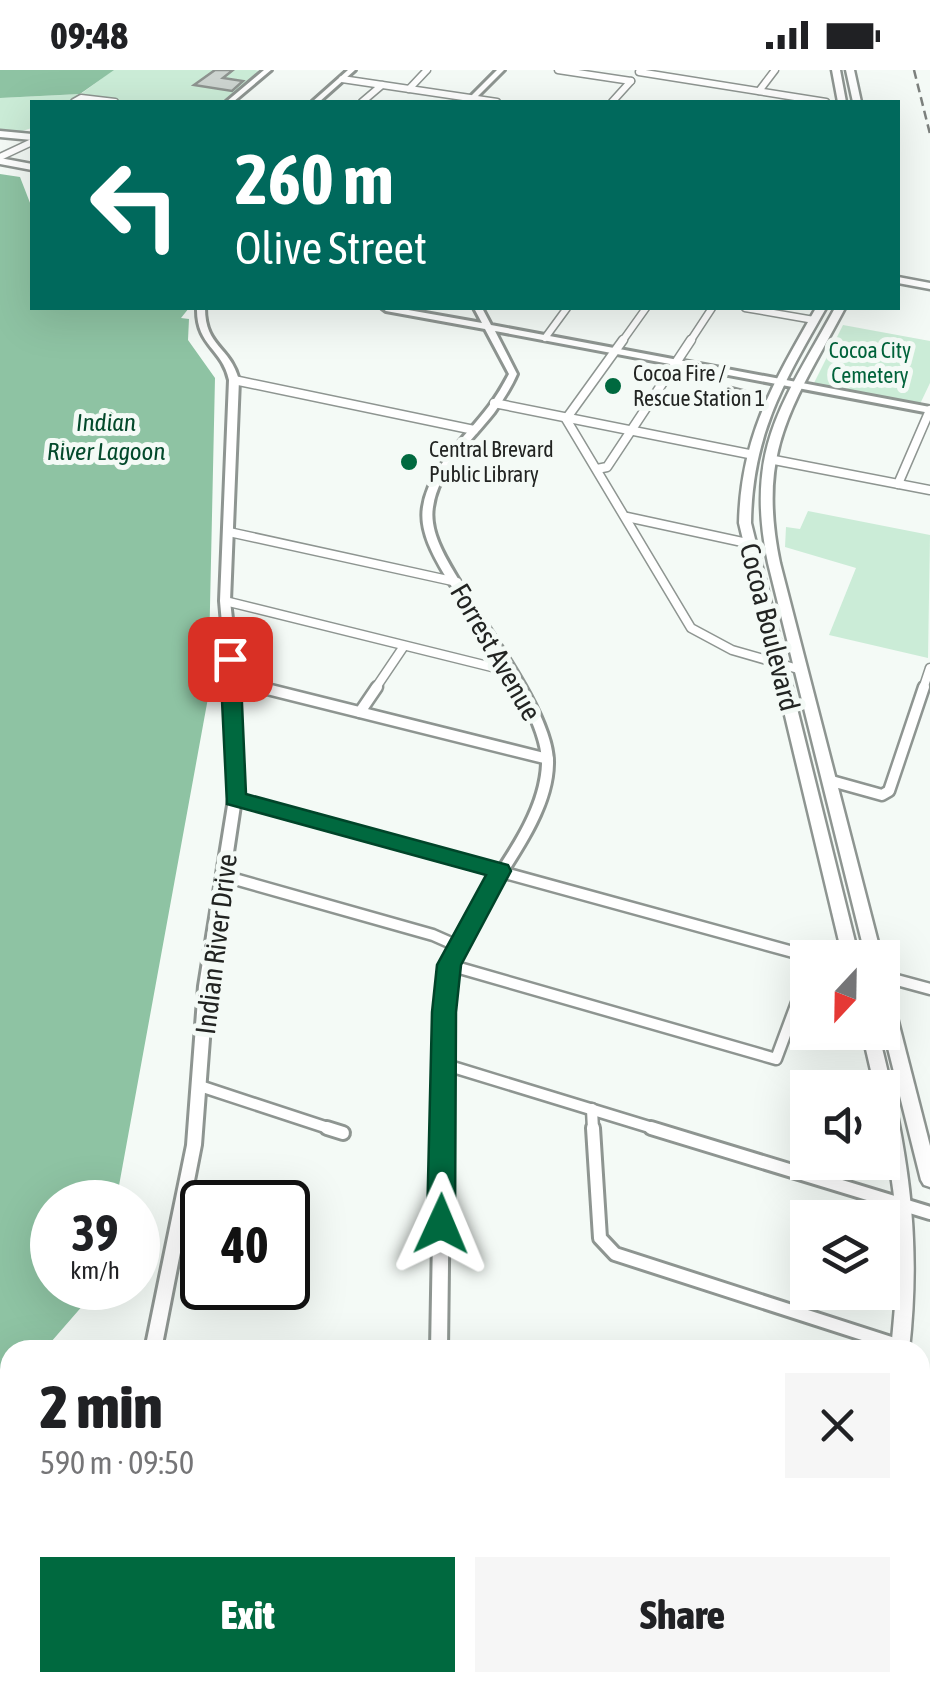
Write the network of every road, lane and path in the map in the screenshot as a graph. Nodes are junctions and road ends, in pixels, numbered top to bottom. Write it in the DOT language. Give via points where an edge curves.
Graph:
graph roads {
  1 [pos="266,70"];
  2 [pos="427,70"];
  3 [pos="501,70"];
  4 [pos="558,70"];
  5 [pos="775,70"];
  6 [pos="836,70"];
  7 [pos="850,70"];
  8 [pos="640,71"];
  9 [pos="348,72"];
  10 [pos="631,81"];
  11 [pos="382,85"];
  12 [pos="409,89"];
  13 [pos="840,90"];
  14 [pos="760,91"];
  15 [pos="231,100"];
  16 [pos="318,100"];
  17 [pos="364,100"];
  18 [pos="470,100"];
  19 [pos="614,100"];
  20 [pos="814,100"];
  21 [pos="842,100"];
  22 [pos="857,100"];
  23 [pos="0,134"];
  24 [pos="30,136"];
  25 [pos="30,137"];
  26 [pos="0,159"];
  27 [pos="30,166"];
  28 [pos="900,272"];
  29 [pos="930,278"];
  30 [pos="900,280"];
  31 [pos="930,286"];
  32 [pos="202,310"];
  33 [pos="397,310"];
  34 [pos="479,310"];
  35 [pos="565,310"];
  36 [pos="644,310"];
  37 [pos="711,310"];
  38 [pos="757,310"];
  39 [pos="820,310"];
  40 [pos="839,310"];
  41 [pos="814,320"];
  42 [pos="489,327"];
  43 [pos="529,335"];
  44 [pos="544,338"];
  45 [pos="499,346"];
  46 [pos="613,351"];
  47 [pos="674,363"];
  48 [pos="234,380"];
  49 [pos="780,382"];
  50 [pos="798,386"];
  51 [pos="494,404"];
  52 [pos="930,410"];
  53 [pos="566,419"];
  54 [pos="474,430"];
  55 [pos="630,431"];
  56 [pos="749,454"];
  57 [pos="769,459"];
  58 [pos="597,469"];
  59 [pos="898,484"];
  60 [pos="930,490"];
  61 [pos="627,518"];
  62 [pos="745,523"];
  63 [pos="229,532"];
  64 [pos="747,542"];
  65 [pos="769,547"];
  66 [pos="775,571"];
  67 [pos="457,582"];
  68 [pos="225,601"];
  69 [pos="404,646"];
  70 [pos="778,662"];
  71 [pos="930,668"];
  72 [pos="798,669"];
  73 [pos="508,671"];
  74 [pos="233,680"];
  75 [pos="360,712"];
  76 [pos="548,759"];
  77 [pos="828,780"];
  78 [pos="235,798"];
  79 [pos="827,857"];
  80 [pos="500,871"];
  81 [pos="224,876"];
  82 [pos="848,940"];
  83 [pos="855,940"];
  84 [pos="869,940"];
  85 [pos="458,946"];
  86 [pos="790,950"];
  87 [pos="449,965"];
  88 [pos="900,981"];
  89 [pos="930,989"];
  90 [pos="790,1021"];
  91 [pos="874,1050"];
  92 [pos="887,1050"];
  93 [pos="898,1050"];
  94 [pos="443,1064"];
  95 [pos="906,1079"];
  96 [pos="200,1086"];
  97 [pos="592,1109"];
  98 [pos="343,1133"];
  99 [pos="930,1180"];
  100 [pos="906,1205"];
  101 [pos="930,1213"];
  102 [pos="155,1340"];
  103 [pos="439,1340"];
  104 [pos="876,1340"];
  105 [pos="901,1340"];
  1 -- 15 [label="street"];
  2 -- 12 [label="street"];
  3 -- 18 [label="street"];
  4 -- 10 [label="street"];
  5 -- 14 [label="street"];
  6 -- 13 [label="main road"];
  7 -- 22 [label="main road"];
  8 -- 10 [label="street"];
  8 -- 14 [label="street"];
  9 -- 11 [label="street"];
  9 -- 16 [label="street"];
  10 -- 19 [label="street"];
  11 -- 12 [label="street"];
  11 -- 17 [label="street"];
  12 -- 18 [label="street"];
  13 -- 21 [label="main road"];
  13 -- 22 [label="main road"];
  14 -- 20 [label="street"];
  23 -- 24 [label="main road"];
  25 -- 26 [label="street"];
  26 -- 27 [label="main road"];
  28 -- 29 [label="main road"];
  30 -- 31 [label="main road"];
  32 -- 48 [label="street" via="204,339 225,358"];
  33 -- 42 [label="street"];
  34 -- 42 [label="street, Forrest Avenue"];
  35 -- 44 [label="street"];
  36 -- 46 [label="street"];
  37 -- 47 [label="street"];
  38 -- 41 [label="street"];
  39 -- 41 [label="main road, Cocoa Boulevard"];
  40 -- 50 [label="main road, Cocoa Boulevard"];
  41 -- 49 [label="main road, Cocoa Boulevard"];
  42 -- 43 [label="street"];
  42 -- 45 [label="street, Forrest Avenue"];
  43 -- 44 [label="street"];
  43 -- 45 [label="street"];
  44 -- 46 [label="street"];
  45 -- 51 [label="street, Forrest Avenue" via="513,374"];
  46 -- 47 [label="street"];
  46 -- 53 [label="street"];
  47 -- 49 [label="street"];
  47 -- 55 [label="street"];
  48 -- 54 [label="street"];
  48 -- 63 [label="street, Indian River Drive"];
  49 -- 50 [label="street"];
  49 -- 56 [label="main road, Cocoa Boulevard"];
  50 -- 52 [label="street"];
  50 -- 57 [label="main road, Cocoa Boulevard"];
  51 -- 53 [label="street"];
  51 -- 54 [label="street, Forrest Avenue"];
  52 -- 59 [label="street"];
  53 -- 55 [label="street"];
  53 -- 58 [label="street"];
  54 -- 67 [label="street, Forrest Avenue" via="438,478 426,512"];
  55 -- 56 [label="street"];
  55 -- 58 [label="street" via="607,466"];
  56 -- 62 [label="main road, Cocoa Boulevard"];
  57 -- 59 [label="street"];
  57 -- 65 [label="main road, Cocoa Boulevard"];
  58 -- 61 [label="street"];
  59 -- 60 [label="street"];
  61 -- 64 [label="street"];
  61 -- 70 [label="street" via="691,628 729,649"];
  62 -- 64 [label="main road, Cocoa Boulevard"];
  62 -- 65 [label="main road"];
  63 -- 67 [label="street"];
  63 -- 68 [label="street, Indian River Drive"];
  64 -- 66 [label="main road"];
  64 -- 70 [label="main road, Cocoa Boulevard"];
  65 -- 66 [label="main road, Cocoa Boulevard"];
  66 -- 72 [label="main road, Cocoa Boulevard"];
  67 -- 73 [label="street, Forrest Avenue"];
  68 -- 69 [label="street"];
  68 -- 74 [label="street, Indian River Drive"];
  69 -- 73 [label="street"];
  69 -- 75 [label="street"];
  70 -- 72 [label="street"];
  70 -- 79 [label="main road, Cocoa Boulevard"];
  71 -- 77 [label="street" via="889,790 882,794"];
  72 -- 77 [label="main road, Cocoa Boulevard"];
  73 -- 76 [label="street, Forrest Avenue" via="537,722"];
  74 -- 75 [label="street"];
  74 -- 78 [label="street, Indian River Drive"];
  75 -- 76 [label="street"];
  76 -- 80 [label="street" via="539,800"];
  77 -- 84 [label="main road, Cocoa Boulevard"];
  78 -- 80 [label="street"];
  78 -- 81 [label="street, Indian River Drive"];
  79 -- 82 [label="main road, Cocoa Boulevard"];
  79 -- 83 [label="main road"];
  80 -- 85 [label="street"];
  80 -- 86 [label="street"];
  81 -- 85 [label="street"];
  81 -- 96 [label="street, Indian River Drive" via="206,986"];
  85 -- 87 [label="street"];
  87 -- 90 [label="street" via="776,1059"];
  87 -- 94 [label="street"];
  88 -- 89 [label="street"];
  91 -- 100 [label="main road"];
  92 -- 95 [label="main road"];
  93 -- 95 [label="main road"];
  94 -- 97 [label="street"];
  94 -- 103 [label="street"];
  95 -- 99 [label="main road"];
  96 -- 98 [label="street"];
  96 -- 102 [label="street, Indian River Drive"];
  97 -- 100 [label="street"];
  97 -- 104 [label="street" via="600,1238 614,1254"];
  100 -- 101 [label="street"];
  100 -- 105 [label="main road"];
}
